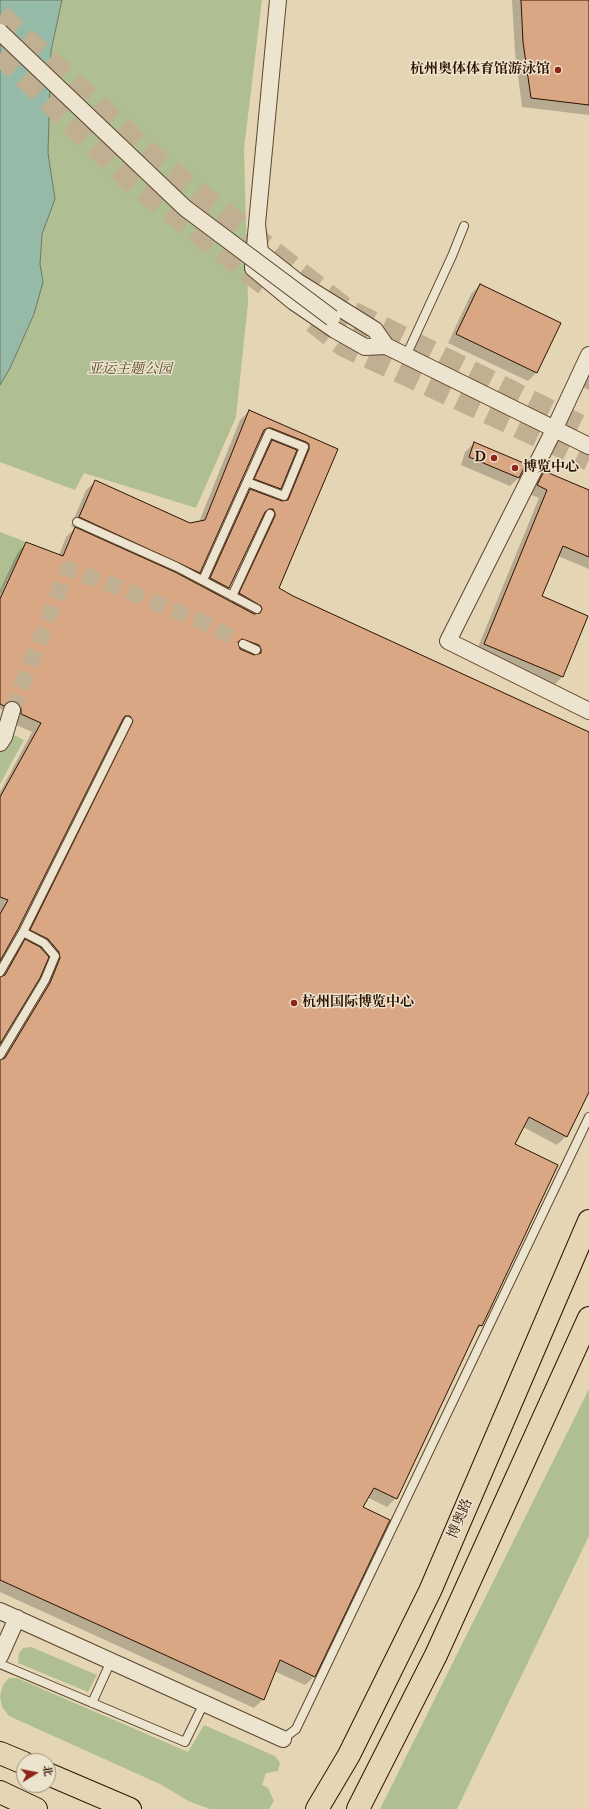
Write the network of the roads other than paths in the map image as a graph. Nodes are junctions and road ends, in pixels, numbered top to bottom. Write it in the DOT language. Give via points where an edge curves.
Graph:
graph roads {
  1 [pos="278,0"];
  2 [pos="0,32"];
  3 [pos="464,226"];
  4 [pos="332,318"];
  5 [pos="589,355"];
  6 [pos="406,356"];
  7 [pos="554,430"];
  8 [pos="589,446"];
  9 [pos="247,482"];
  10 [pos="270,514"];
  11 [pos="77,522"];
  12 [pos="203,580"];
  13 [pos="232,596"];
  14 [pos="257,609"];
  15 [pos="243,644"];
  16 [pos="256,650"];
  17 [pos="12,710"];
  18 [pos="589,711"];
  19 [pos="128,721"];
  20 [pos="0,742"];
  21 [pos="23,932"];
  22 [pos="0,972"];
  23 [pos="0,1055"];
  24 [pos="589,1117"];
  25 [pos="589,1221"];
  26 [pos="589,1318"];
  27 [pos="0,1611"];
  28 [pos="17,1618"];
  29 [pos="0,1656"];
  30 [pos="111,1661"];
  31 [pos="0,1664"];
  32 [pos="92,1703"];
  33 [pos="204,1703"];
  34 [pos="282,1739"];
  35 [pos="0,1753"];
  36 [pos="16,1760"];
  37 [pos="56,1777"];
  38 [pos="0,1792"];
  39 [pos="36,1809"];
  40 [pos="130,1809"];
  41 [pos="317,1809"];
  42 [pos="358,1809"];
  1 -- 6 [label="street" via="257,224 260,252 298,282 375,330 386,346"];
  2 -- 4 [label="street, bridge" via="185,208"];
  3 -- 6 [label="lane"];
  5 -- 7 [label="street"];
  6 -- 7 [label="street"];
  7 -- 8 [label="street"];
  7 -- 18 [label="street" via="448,641"];
  9 -- 9 [label="lane" via="284,496 304,447 269,433"];
  9 -- 12 [label="lane"];
  10 -- 13 [label="lane"];
  11 -- 12 [label="lane"];
  12 -- 13 [label="lane"];
  13 -- 14 [label="lane"];
  15 -- 16 [label="lane"];
  17 -- 20 [label="street"];
  19 -- 21 [label="lane"];
  21 -- 22 [label="lane"];
  21 -- 23 [label="lane" via="44,943 55,956 45,980"];
  24 -- 34 [label="lane" via="296,1729"];
  25 -- 41 [label="main road, 博奥路" via="430,1591 349,1755"];
  26 -- 42 [label="main road" via="436,1655"];
  27 -- 28 [label="street"];
  28 -- 29 [label="street"];
  28 -- 30 [label="street"];
  30 -- 32 [label="lane"];
  30 -- 33 [label="street"];
  31 -- 32 [label="lane"];
  32 -- 33 [label="lane" via="185,1742"];
  33 -- 34 [label="street"];
  35 -- 36 [label="main road"];
  37 -- 40 [label="main road"];
  38 -- 39 [label="main road"];
}
